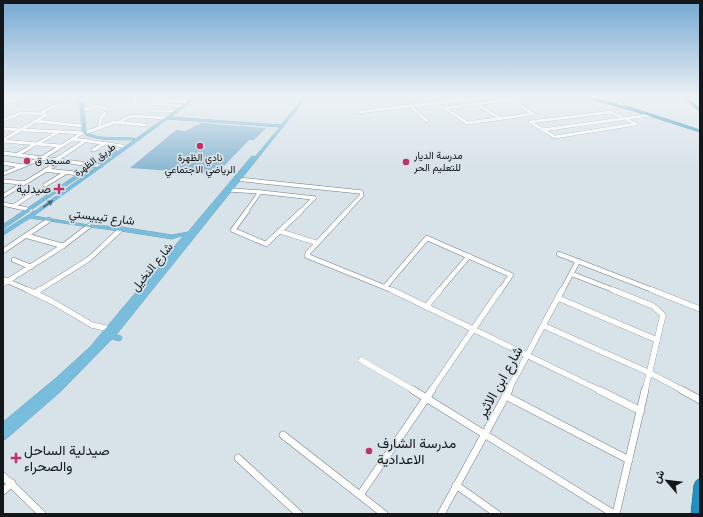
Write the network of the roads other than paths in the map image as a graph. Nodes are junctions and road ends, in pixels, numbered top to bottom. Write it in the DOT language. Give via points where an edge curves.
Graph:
graph roads {
  1 [pos="34,122"];
  2 [pos="44,122"];
  3 [pos="83,122"];
  4 [pos="100,122"];
  5 [pos="119,122"];
  6 [pos="120,122"];
  7 [pos="160,122"];
  8 [pos="160,122"];
  9 [pos="225,122"];
  10 [pos="280,122"];
  11 [pos="281,122"];
  12 [pos="530,122"];
  13 [pos="594,122"];
  14 [pos="632,122"];
  15 [pos="672,122"];
  16 [pos="56,124"];
  17 [pos="145,125"];
  18 [pos="83,126"];
  19 [pos="277,126"];
  20 [pos="99,128"];
  21 [pos="3,129"];
  22 [pos="23,129"];
  23 [pos="542,130"];
  24 [pos="45,131"];
  25 [pos="700,131"];
  26 [pos="58,132"];
  27 [pos="84,133"];
  28 [pos="92,136"];
  29 [pos="73,139"];
  30 [pos="133,139"];
  31 [pos="3,140"];
  32 [pos="86,140"];
  33 [pos="105,143"];
  34 [pos="37,144"];
  35 [pos="62,146"];
  36 [pos="123,146"];
  37 [pos="93,150"];
  38 [pos="3,153"];
  39 [pos="18,154"];
  40 [pos="42,158"];
  41 [pos="56,160"];
  42 [pos="61,161"];
  43 [pos="3,163"];
  44 [pos="21,166"];
  45 [pos="95,166"];
  46 [pos="101,166"];
  47 [pos="45,170"];
  48 [pos="65,173"];
  49 [pos="3,174"];
  50 [pos="82,174"];
  51 [pos="236,180"];
  52 [pos="3,181"];
  53 [pos="24,183"];
  54 [pos="45,185"];
  55 [pos="38,190"];
  56 [pos="231,190"];
  57 [pos="260,192"];
  58 [pos="3,196"];
  59 [pos="3,204"];
  60 [pos="14,206"];
  61 [pos="31,210"];
  62 [pos="30,217"];
  63 [pos="50,220"];
  64 [pos="89,226"];
  65 [pos="3,227"];
  66 [pos="121,229"];
  67 [pos="279,231"];
  68 [pos="3,233"];
  69 [pos="188,233"];
  70 [pos="27,236"];
  71 [pos="172,237"];
  72 [pos="317,243"];
  73 [pos="180,244"];
  74 [pos="63,246"];
  75 [pos="3,251"];
  76 [pos="559,254"];
  77 [pos="469,256"];
  78 [pos="171,259"];
  79 [pos="14,260"];
  80 [pos="578,261"];
  81 [pos="31,267"];
  82 [pos="572,274"];
  83 [pos="5,281"];
  84 [pos="385,287"];
  85 [pos="35,293"];
  86 [pos="558,298"];
  87 [pos="426,307"];
  88 [pos="700,309"];
  89 [pos="544,326"];
  90 [pos="473,331"];
  91 [pos="109,333"];
  92 [pos="119,338"];
  93 [pos="657,340"];
  94 [pos="527,357"];
  95 [pos="361,360"];
  96 [pos="650,373"];
  97 [pos="506,396"];
  98 [pos="426,398"];
  99 [pos="700,400"];
  100 [pos="641,411"];
  101 [pos="3,427"];
  102 [pos="283,435"];
  103 [pos="484,435"];
  104 [pos="3,436"];
  105 [pos="238,458"];
  106 [pos="629,460"];
  107 [pos="3,476"];
  108 [pos="12,483"];
  109 [pos="456,485"];
  110 [pos="700,485"];
  111 [pos="3,491"];
  112 [pos="360,495"];
  113 [pos="42,514"];
  114 [pos="299,514"];
  115 [pos="384,514"];
  116 [pos="440,514"];
  117 [pos="497,514"];
  118 [pos="615,514"];
  119 [pos="697,514"];
  1 -- 22 [label="street"];
  2 -- 16 [label="street"];
  3 -- 18 [label="main road"];
  4 -- 20 [label="street"];
  5 -- 20 [label="street"];
  6 -- 17 [label="street"];
  7 -- 30 [label="main road, طريق الظهرة"];
  8 -- 46 [label="main road, طريق الظهرة"];
  9 -- 19 [label="main road"];
  10 -- 19 [label="main road, شارع النخيل"];
  11 -- 19 [label="main road, شارع النخيل"];
  12 -- 23 [label="street"];
  13 -- 23 [label="street"];
  14 -- 23 [label="street" via="636,124 555,137"];
  15 -- 25 [label="highway"];
  16 -- 18 [label="street"];
  16 -- 24 [label="street"];
  18 -- 27 [label="main road"];
  19 -- 51 [label="main road, شارع النخيل"];
  20 -- 27 [label="street"];
  21 -- 22 [label="street"];
  22 -- 24 [label="street"];
  22 -- 31 [label="street"];
  24 -- 26 [label="street"];
  26 -- 27 [label="street"];
  26 -- 34 [label="street"];
  27 -- 28 [label="main road"];
  27 -- 29 [label="street"];
  28 -- 30 [label="main road"];
  28 -- 32 [label="street"];
  29 -- 32 [label="street"];
  29 -- 35 [label="street"];
  30 -- 36 [label="main road, طريق الظهرة"];
  31 -- 34 [label="street"];
  32 -- 33 [label="street"];
  32 -- 41 [label="street"];
  33 -- 36 [label="street"];
  33 -- 37 [label="street"];
  34 -- 35 [label="street"];
  34 -- 39 [label="street"];
  35 -- 40 [label="street"];
  36 -- 45 [label="main road, طريق الظهرة"];
  38 -- 39 [label="street"];
  39 -- 40 [label="street"];
  40 -- 41 [label="street"];
  40 -- 44 [label="street"];
  41 -- 42 [label="street"];
  42 -- 45 [label="street"];
  42 -- 47 [label="street"];
  43 -- 44 [label="street"];
  44 -- 49 [label="street"];
  45 -- 46 [label="street"];
  45 -- 50 [label="main road, طريق الظهرة"];
  62 -- 46 [label="main road, طريق الظهرة, one-way"];
  47 -- 48 [label="street"];
  47 -- 53 [label="street"];
  48 -- 50 [label="street"];
  48 -- 54 [label="street"];
  50 -- 61 [label="main road, طريق الظهرة"];
  51 -- 56 [label="main road, شارع النخيل"];
  51 -- 69 [label="main road, شارع النخيل"];
  51 -- 72 [label="street" via="361,192 362,195"];
  52 -- 53 [label="street"];
  53 -- 58 [label="street"];
  55 -- 60 [label="street"];
  56 -- 57 [label="street"];
  56 -- 78 [label="main road, شارع النخيل"];
  57 -- 67 [label="street" via="233,230 266,244"];
  57 -- 67 [label="street" via="314,198"];
  59 -- 60 [label="street"];
  60 -- 61 [label="street"];
  61 -- 65 [label="main road, طريق الظهرة"];
  62 -- 63 [label="main road, شارع تيبيستي"];
  62 -- 68 [label="main road, طريق الظهرة"];
  63 -- 64 [label="main road, شارع تيبيستي"];
  63 -- 70 [label="street"];
  64 -- 66 [label="main road, شارع تيبيستي"];
  64 -- 74 [label="street"];
  66 -- 71 [label="main road, شارع تيبيستي"];
  66 -- 85 [label="street" via="89,259"];
  67 -- 72 [label="street"];
  69 -- 71 [label="main road"];
  69 -- 73 [label="main road, شارع النخيل"];
  70 -- 74 [label="street"];
  70 -- 75 [label="street"];
  71 -- 73 [label="main road" via="178,239"];
  72 -- 84 [label="street" via="307,256"];
  73 -- 78 [label="main road, شارع النخيل"];
  74 -- 81 [label="street"];
  76 -- 80 [label="street"];
  77 -- 84 [label="street" via="427,238"];
  77 -- 87 [label="street"];
  77 -- 90 [label="street" via="511,275"];
  78 -- 91 [label="main road, شارع النخيل"];
  79 -- 81 [label="street"];
  80 -- 82 [label="street, شارع ابن الاثير"];
  80 -- 88 [label="street"];
  81 -- 83 [label="street"];
  82 -- 86 [label="street, شارع ابن الاثير"];
  82 -- 93 [label="street" via="658,309 663,315"];
  83 -- 85 [label="street"];
  84 -- 87 [label="street"];
  85 -- 91 [label="street"];
  86 -- 89 [label="street, شارع ابن الاثير"];
  86 -- 93 [label="street"];
  87 -- 90 [label="street"];
  89 -- 94 [label="street, شارع ابن الاثير"];
  89 -- 96 [label="street"];
  90 -- 94 [label="street"];
  90 -- 98 [label="street"];
  91 -- 92 [label="main road"];
  91 -- 101 [label="main road, شارع النخيل" via="67,373"];
  91 -- 104 [label="main road, شارع النخيل" via="60,392 18,428"];
  93 -- 96 [label="street"];
  94 -- 97 [label="street, شارع ابن الاثير"];
  94 -- 100 [label="street"];
  95 -- 98 [label="street"];
  96 -- 99 [label="street"];
  96 -- 100 [label="street"];
  97 -- 103 [label="street, شارع ابن الاثير"];
  97 -- 106 [label="street"];
  98 -- 103 [label="street"];
  98 -- 112 [label="street"];
  100 -- 106 [label="street"];
  102 -- 112 [label="street"];
  103 -- 109 [label="street, شارع ابن الاثير"];
  103 -- 118 [label="street"];
  105 -- 114 [label="street"];
  106 -- 118 [label="street"];
  107 -- 108 [label="street"];
  108 -- 111 [label="street"];
  108 -- 113 [label="street"];
  109 -- 116 [label="street, شارع ابن الاثير"];
  109 -- 117 [label="street"];
  110 -- 119 [label="highway"];
  112 -- 115 [label="street"];
}
